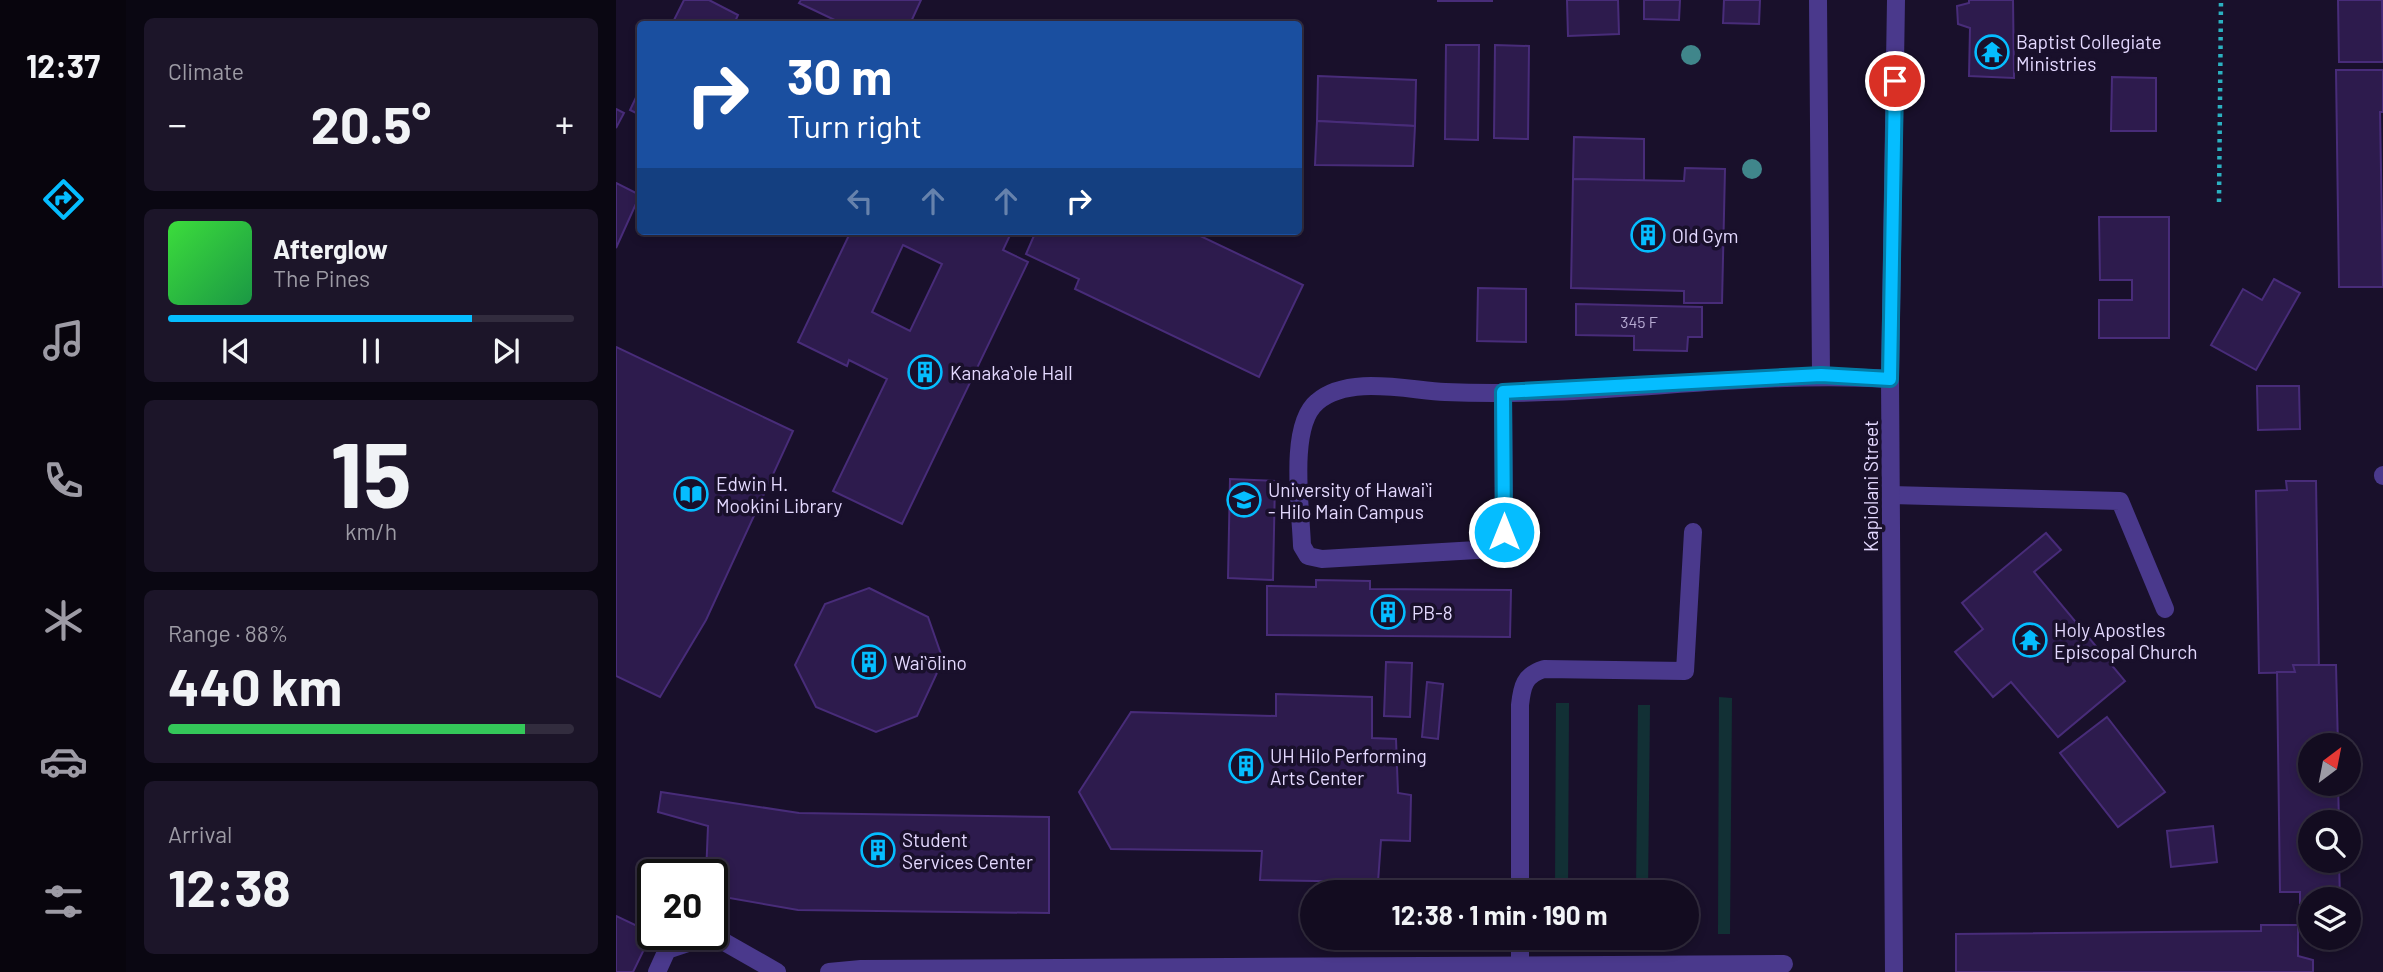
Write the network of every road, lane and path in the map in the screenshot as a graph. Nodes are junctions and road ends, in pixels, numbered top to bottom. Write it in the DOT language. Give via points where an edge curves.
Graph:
graph roads {
  1 [pos="1818,0"];
  2 [pos="1896,0"];
  3 [pos="2221,0"];
  4 [pos="2219,202"];
  5 [pos="1821,375"];
  6 [pos="1890,379"];
  7 [pos="1503,392"];
  8 [pos="1891,495"];
  9 [pos="1693,532"];
  10 [pos="2165,609"];
  11 [pos="1520,880"];
  12 [pos="1520,950"];
  13 [pos="1784,964"];
  14 [pos="1520,966"];
  15 [pos="1276,969"];
  16 [pos="1346,969"];
  17 [pos="1383,969"];
  18 [pos="657,972"];
  19 [pos="777,972"];
  20 [pos="829,972"];
  21 [pos="1894,972"];
  1 -- 5 [label="street"];
  2 -- 6 [label="street, Kapiolani Street"];
  3 -- 4 [label="path"];
  5 -- 6 [label="street"];
  5 -- 7 [label="street"];
  6 -- 8 [label="street, Kapiolani Street"];
  7 -- 7 [label="street" via="1361,388 1332,392 1315,404 1301,427 1302,546 1308,556 1322,559 1494,549 1504,532"];
  8 -- 10 [label="street" via="2120,500"];
  8 -- 21 [label="street, Kapiolani Street"];
  9 -- 11 [label="street" via="1685,671 1544,669 1524,682 1520,705"];
  12 -- 14 [label="street"];
  13 -- 14 [label="street"];
  14 -- 17 [label="street"];
  15 -- 16 [label="street"];
  15 -- 20 [label="street"];
  16 -- 17 [label="street"];
  18 -- 19 [label="street" via="667,950 712,935"];
}
